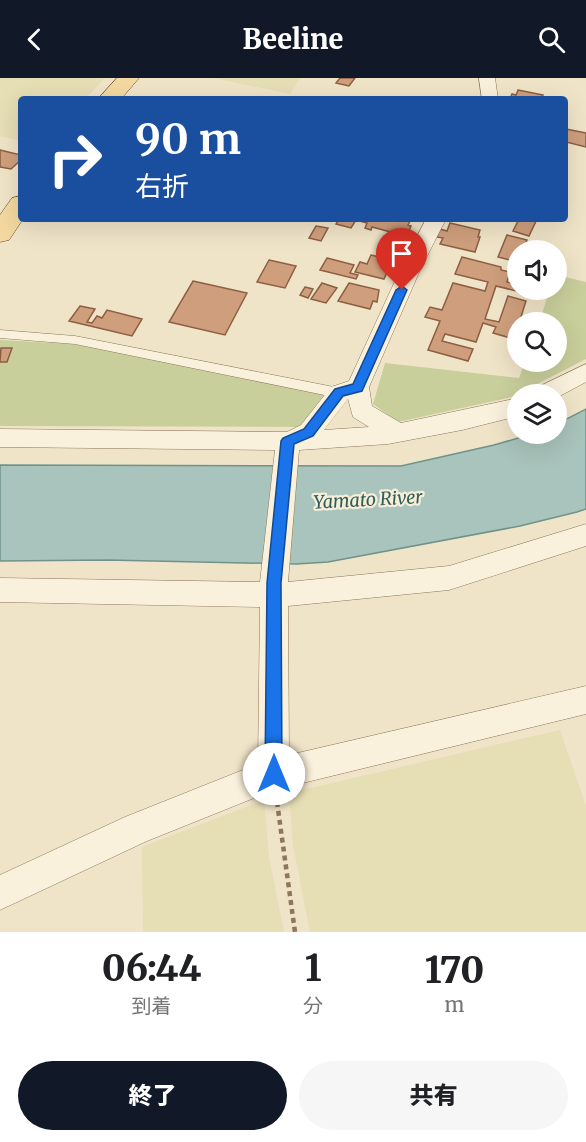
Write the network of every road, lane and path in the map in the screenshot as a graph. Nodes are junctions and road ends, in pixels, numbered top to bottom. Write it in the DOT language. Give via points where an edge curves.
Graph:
graph roads {
  1 [pos="129,78"];
  2 [pos="487,78"];
  3 [pos="112,96"];
  4 [pos="490,96"];
  5 [pos="18,207"];
  6 [pos="434,222"];
  7 [pos="0,234"];
  8 [pos="0,334"];
  9 [pos="586,372"];
  10 [pos="563,384"];
  11 [pos="348,390"];
  12 [pos="507,410"];
  13 [pos="398,433"];
  14 [pos="0,438"];
  15 [pos="287,446"];
  16 [pos="586,535"];
  17 [pos="274,589"];
  18 [pos="0,590"];
  19 [pos="586,700"];
  20 [pos="274,774"];
  21 [pos="0,893"];
  22 [pos="295,932"];
  1 -- 3 [label="main road"];
  2 -- 4 [label="street"];
  5 -- 7 [label="main road"];
  6 -- 11 [label="street"];
  8 -- 11 [label="lane" via="75,340"];
  9 -- 10 [label="street"];
  11 -- 13 [label="street" via="361,411"];
  11 -- 15 [label="street" via="309,432"];
  12 -- 13 [label="street"];
  13 -- 15 [label="street"];
  14 -- 15 [label="street"];
  15 -- 17 [label="street"];
  16 -- 17 [label="street" via="448,578"];
  17 -- 18 [label="street"];
  17 -- 20 [label="street"];
  19 -- 20 [label="street"];
  20 -- 21 [label="street" via="137,829"];
  20 -- 22 [label="path"];
}
